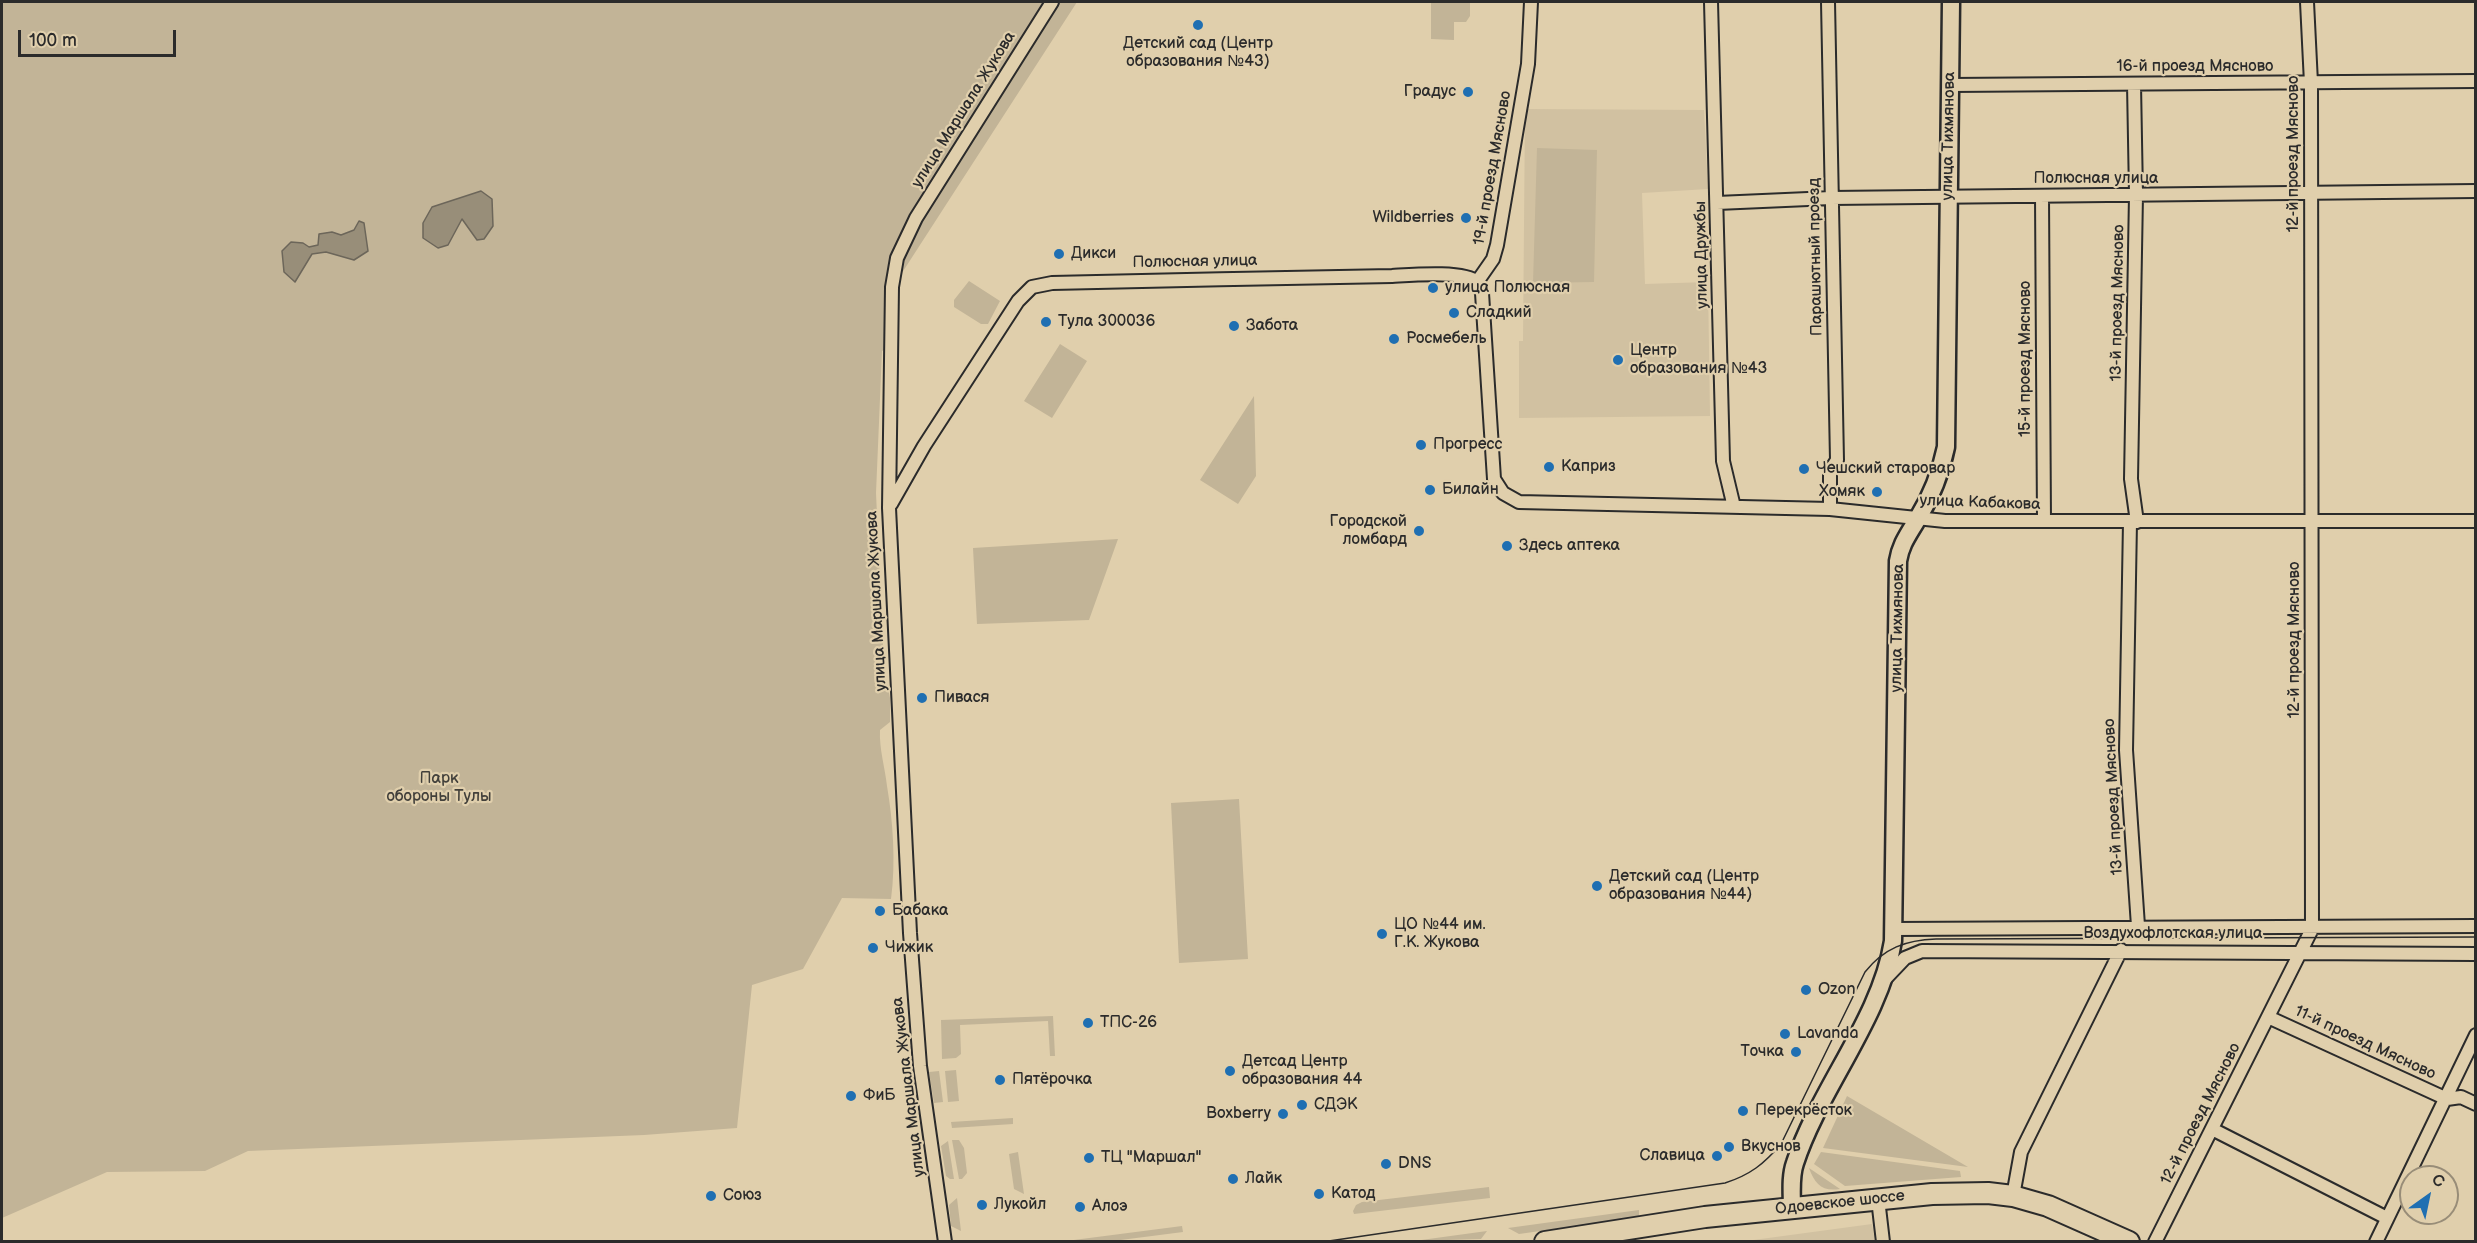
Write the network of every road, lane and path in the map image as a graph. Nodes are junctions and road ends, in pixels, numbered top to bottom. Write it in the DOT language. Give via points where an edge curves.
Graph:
graph roads {
  1 [pos="1052,2"];
  2 [pos="1531,2"];
  3 [pos="1712,2"];
  4 [pos="1828,2"];
  5 [pos="1951,2"];
  6 [pos="2307,2"];
  7 [pos="2475,81"];
  8 [pos="2311,83"];
  9 [pos="2134,84"];
  10 [pos="1951,85"];
  11 [pos="2475,191"];
  12 [pos="2136,195"];
  13 [pos="2310,195"];
  14 [pos="1947,196"];
  15 [pos="2042,196"];
  16 [pos="1831,198"];
  17 [pos="1717,203"];
  18 [pos="1477,282"];
  19 [pos="1734,507"];
  20 [pos="889,508"];
  21 [pos="1830,509"];
  22 [pos="1918,519"];
  23 [pos="2475,520"];
  24 [pos="2044,521"];
  25 [pos="2133,522"];
  26 [pos="2312,523"];
  27 [pos="2138,926"];
  28 [pos="2475,926"];
  29 [pos="1894,929"];
  30 [pos="2312,929"];
  31 [pos="2121,950"];
  32 [pos="2300,951"];
  33 [pos="2475,954"];
  34 [pos="1882,982"];
  35 [pos="2268,1017"];
  36 [pos="2475,1035"];
  37 [pos="2447,1099"];
  38 [pos="2475,1104"];
  39 [pos="2212,1128"];
  40 [pos="2013,1196"];
  41 [pos="1878,1199"];
  42 [pos="1792,1209"];
  43 [pos="2387,1218"];
  44 [pos="945,1242"];
  45 [pos="1545,1242"];
  46 [pos="1883,1242"];
  47 [pos="2129,1242"];
  48 [pos="2155,1242"];
  49 [pos="2376,1242"];
  1 -- 20 [label="street, улица Маршала Жукова" via="931,192 897,258 890,317"];
  2 -- 18 [label="street, 19-й проезд Мясново" via="1528,64 1497,245 1493,259"];
  3 -- 17 [label="street, улица Дружбы"];
  4 -- 16 [label="street, Парашютный проезд"];
  5 -- 10 [label="street, улица Тихмянова"];
  6 -- 8 [label="street, 12-й проезд Мясново"];
  7 -- 8 [label="street, 16-й проезд Мясново"];
  8 -- 9 [label="street, 16-й проезд Мясново"];
  8 -- 13 [label="street, 12-й проезд Мясново"];
  9 -- 10 [label="street, 16-й проезд Мясново"];
  9 -- 12 [label="street, 13-й проезд Мясново"];
  10 -- 14 [label="street, улица Тихмянова"];
  11 -- 13 [label="street, Полюсная улица"];
  12 -- 13 [label="street, Полюсная улица"];
  12 -- 15 [label="street, Полюсная улица"];
  12 -- 25 [label="street, 13-й проезд Мясново"];
  13 -- 26 [label="street, 12-й проезд Мясново"];
  14 -- 15 [label="street, Полюсная улица"];
  14 -- 16 [label="street, Полюсная улица"];
  14 -- 22 [label="street, улица Тихмянова" via="1946,447 1943,463"];
  15 -- 24 [label="street, 15-й проезд Мясново"];
  16 -- 17 [label="street, Полюсная улица"];
  16 -- 21 [label="street, Парашютный проезд" via="1837,460 1830,471"];
  17 -- 19 [label="street, улица Дружбы" via="1723,461"];
  18 -- 19 [label="street, улица Кабакова" via="1482,293 1494,479 1503,493 1519,502"];
  18 -- 20 [label="street, Полюсная улица" via="1471,277 1442,275 1291,276 1052,283 1032,287 1018,301 924,446"];
  19 -- 21 [label="street, улица Кабакова"];
  20 -- 44 [label="street, улица Маршала Жукова" via="920,1066"];
  21 -- 22 [label="street, улица Кабакова"];
  22 -- 24 [label="street, улица Кабакова"];
  22 -- 29 [label="street, улица Тихмянова" via="1904,537 1898,561"];
  23 -- 26 [label="street, улица Кабакова"];
  24 -- 25 [label="street, улица Кабакова"];
  25 -- 26 [label="street, улица Кабакова"];
  25 -- 27 [label="street, 13-й проезд Мясново" via="2126,750"];
  26 -- 30 [label="street, 12-й проезд Мясново"];
  27 -- 29 [label="street, Воздухофлотская улица"];
  27 -- 30 [label="street, Воздухофлотская улица"];
  28 -- 30 [label="street, Воздухофлотская улица"];
  29 -- 34 [label="street, улица Тихмянова"];
  30 -- 32 [label="street, 12-й проезд Мясново"];
  31 -- 32 [label="street, Воздухофлотская улица"];
  31 -- 34 [label="street, Воздухофлотская улица" via="1922,951 1905,957"];
  31 -- 40 [label="street" via="2021,1152"];
  32 -- 33 [label="street, Воздухофлотская улица"];
  32 -- 35 [label="street, 12-й проезд Мясново"];
  34 -- 42 [label="street, улица Тихмянова" via="1801,1145 1792,1178"];
  35 -- 37 [label="street, 11-й проезд Мясново"];
  35 -- 39 [label="street, 12-й проезд Мясново"];
  36 -- 37 [label="street, 11-й проезд Мясново"];
  37 -- 38 [label="street" via="2461,1097"];
  37 -- 43 [label="street, 11-й проезд Мясново"];
  39 -- 43 [label="street"];
  39 -- 48 [label="street, 12-й проезд Мясново"];
  40 -- 41 [label="main road, Одоевское шоссе" via="1932,1194"];
  40 -- 47 [label="main road, Одоевское шоссе" via="2083,1220"];
  41 -- 42 [label="main road, Одоевское шоссе"];
  41 -- 46 [label="street"];
  42 -- 45 [label="main road, Одоевское шоссе" via="1705,1217"];
  43 -- 49 [label="street, 11-й проезд Мясново"];
}
